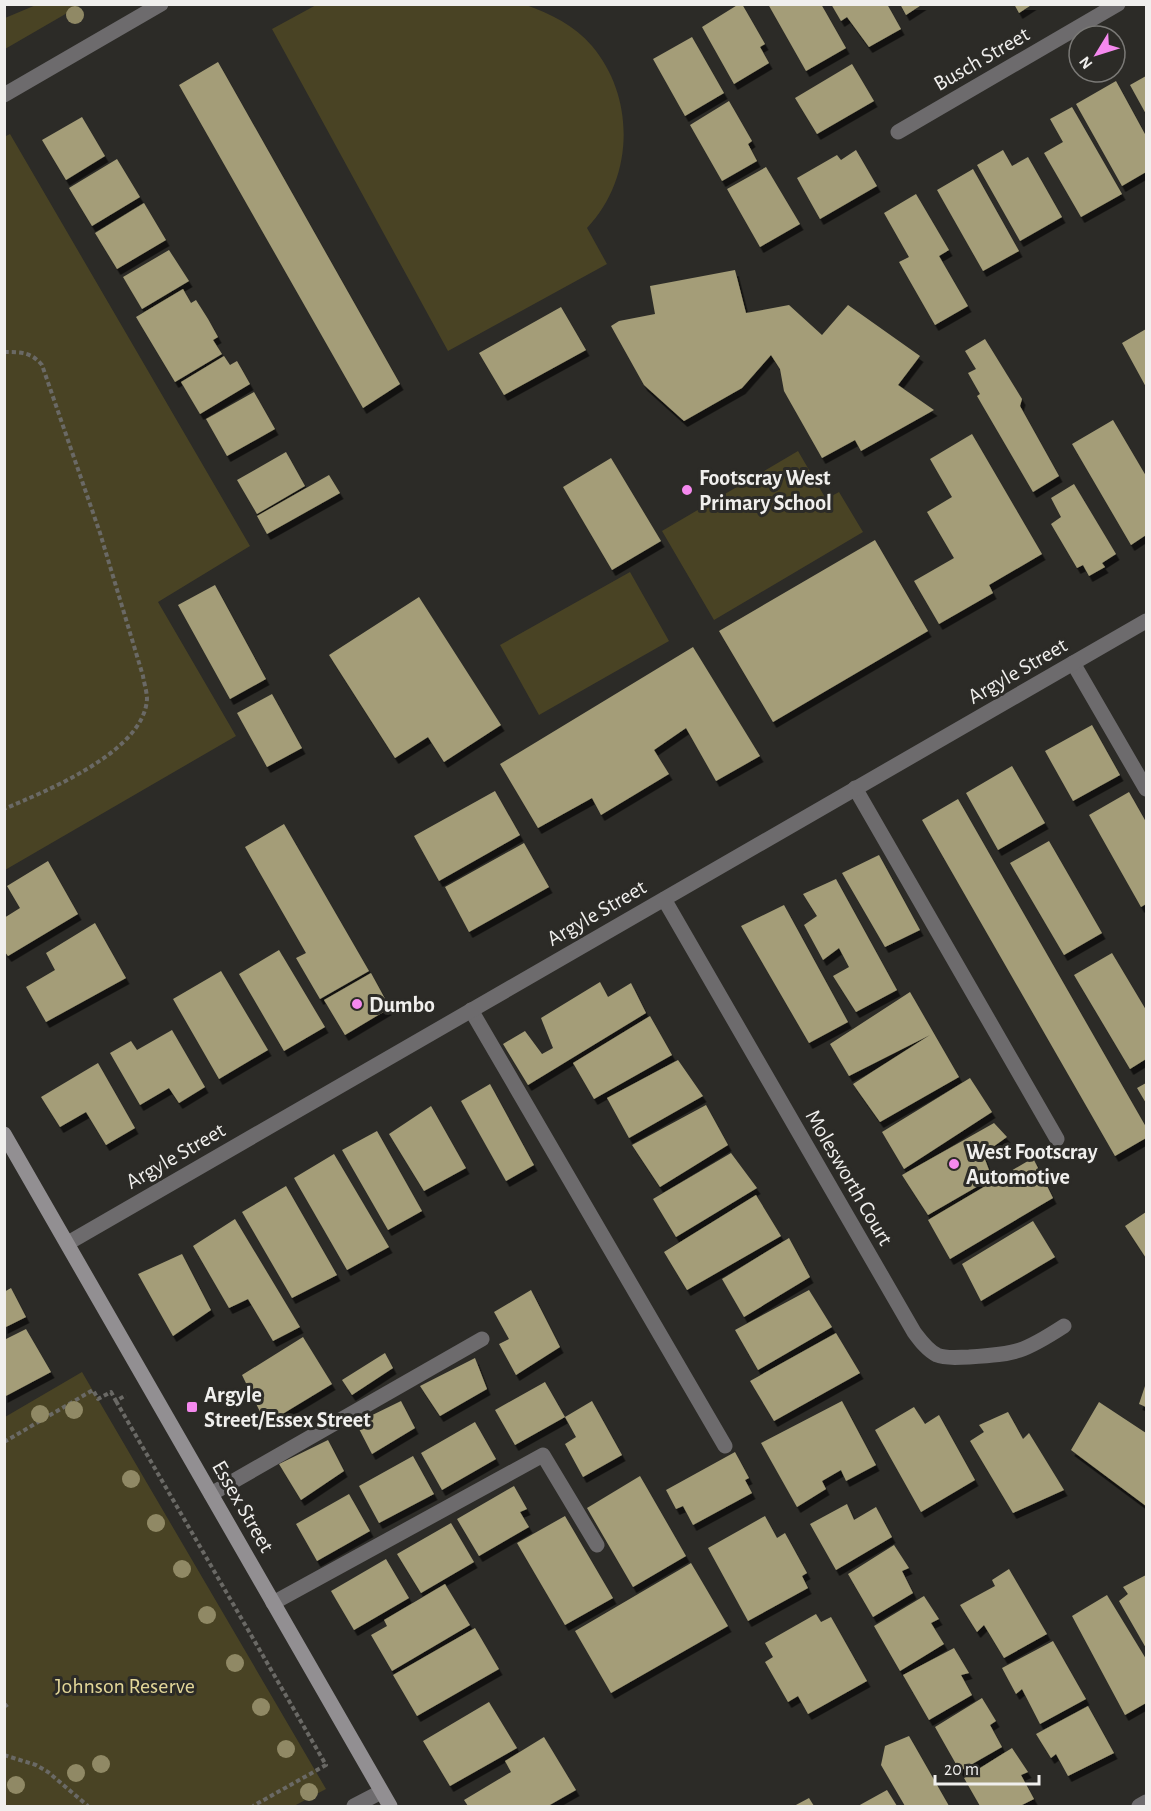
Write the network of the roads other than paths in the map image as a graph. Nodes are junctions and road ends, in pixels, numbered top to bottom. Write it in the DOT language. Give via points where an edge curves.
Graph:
graph roads {
  1 [pos="161,4"];
  2 [pos="1118,4"];
  3 [pos="4,95"];
  4 [pos="898,132"];
  5 [pos="1146,621"];
  6 [pos="1073,663"];
  7 [pos="855,788"];
  8 [pos="1146,789"];
  9 [pos="664,899"];
  10 [pos="471,1010"];
  11 [pos="4,1134"];
  12 [pos="1057,1139"];
  13 [pos="68,1243"];
  14 [pos="1064,1326"];
  15 [pos="483,1339"];
  16 [pos="725,1446"];
  17 [pos="211,1494"];
  18 [pos="597,1545"];
  19 [pos="273,1603"];
  20 [pos="381,1792"];
  21 [pos="1146,1802"];
  22 [pos="354,1806"];
  23 [pos="390,1806"];
  24 [pos="1139,1806"];
  1 -- 3 [label="street"];
  2 -- 4 [label="street, Busch Street"];
  5 -- 6 [label="street, Argyle Street"];
  6 -- 7 [label="street, Argyle Street"];
  6 -- 8 [label="street"];
  7 -- 9 [label="street, Argyle Street"];
  7 -- 12 [label="street"];
  9 -- 10 [label="street, Argyle Street"];
  9 -- 14 [label="street, Molesworth Court" via="923,1345 950,1358 1011,1354 1026,1350"];
  10 -- 13 [label="street, Argyle Street"];
  10 -- 16 [label="street"];
  11 -- 13 [label="street, Essex Street"];
  13 -- 17 [label="street, Essex Street"];
  15 -- 17 [label="street"];
  17 -- 19 [label="street, Essex Street"];
  18 -- 19 [label="street" via="543,1455"];
  19 -- 20 [label="street, Essex Street"];
  20 -- 22 [label="street"];
  20 -- 23 [label="street, Essex Street"];
  21 -- 24 [label="street"];
}
